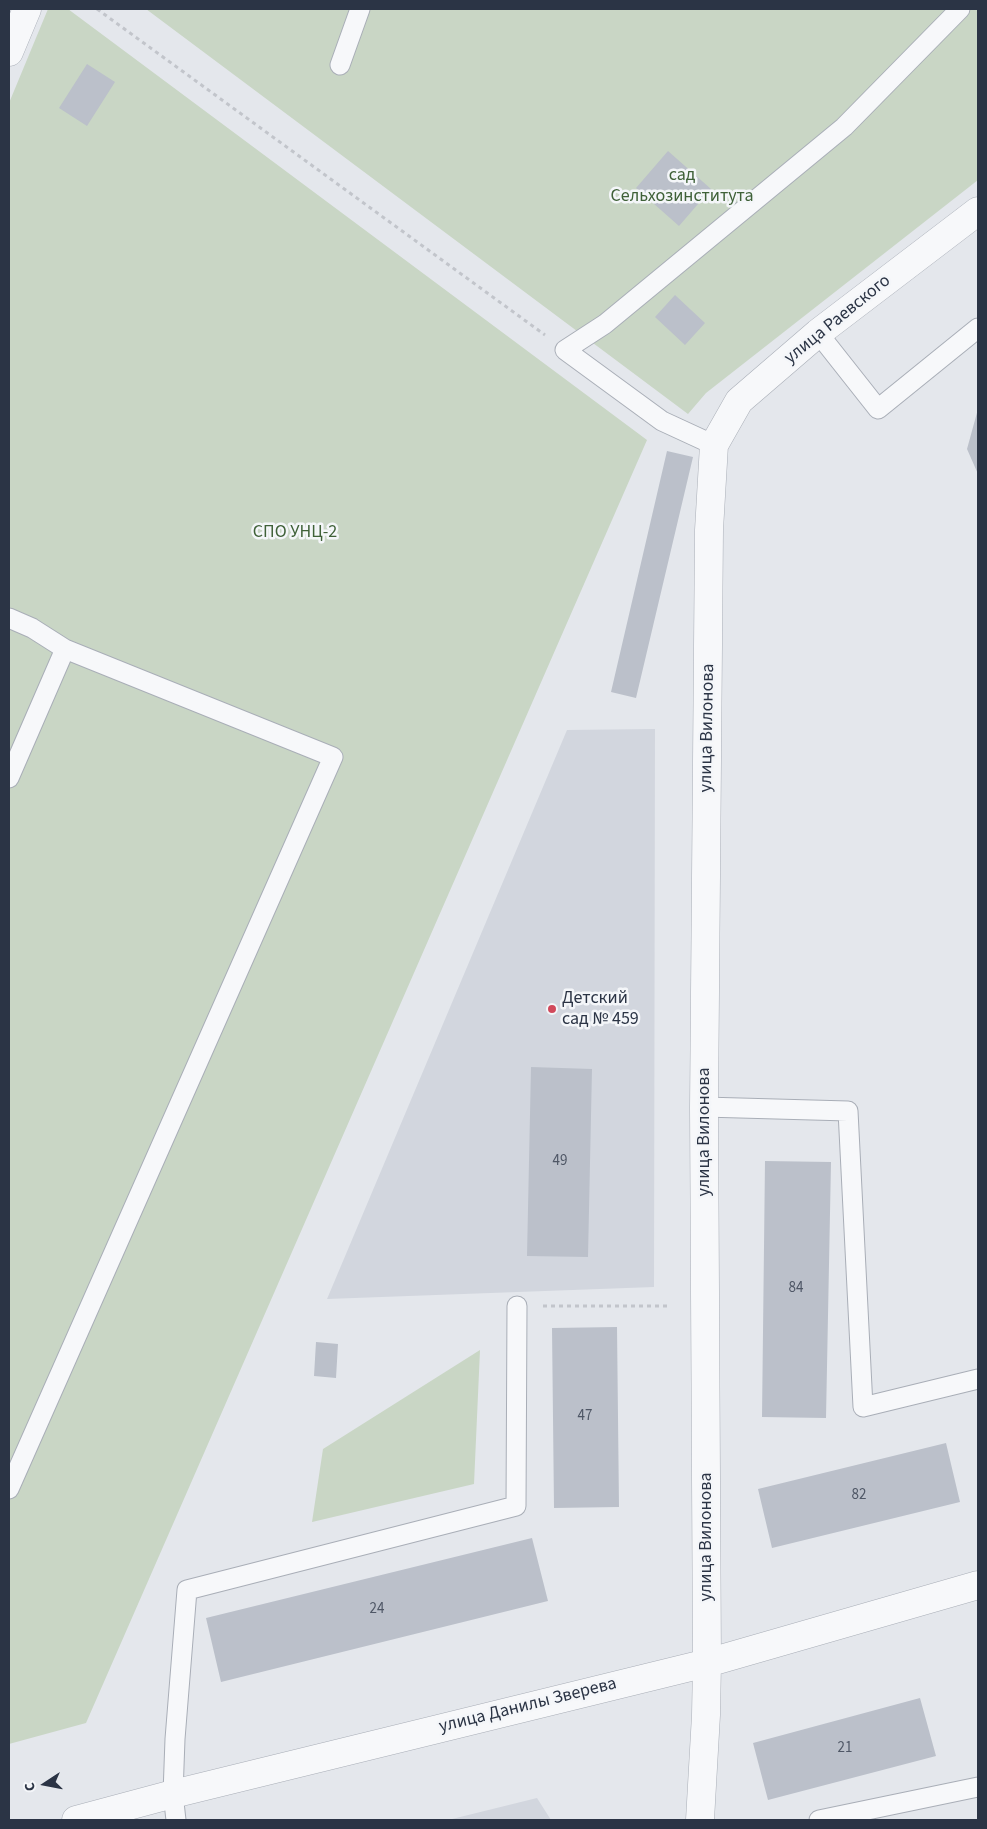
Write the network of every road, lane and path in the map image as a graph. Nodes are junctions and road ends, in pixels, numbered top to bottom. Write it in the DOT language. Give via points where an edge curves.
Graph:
graph roads {
  1 [pos="27,9"];
  2 [pos="97,9"];
  3 [pos="360,9"];
  4 [pos="960,9"];
  5 [pos="9,52"];
  6 [pos="340,65"];
  7 [pos="978,211"];
  8 [pos="978,328"];
  9 [pos="818,333"];
  10 [pos="565,350"];
  11 [pos="714,445"];
  12 [pos="9,618"];
  13 [pos="65,649"];
  14 [pos="9,778"];
  15 [pos="704,1108"];
  16 [pos="516,1306"];
  17 [pos="668,1306"];
  18 [pos="978,1378"];
  19 [pos="9,1489"];
  20 [pos="978,1585"];
  21 [pos="707,1663"];
  22 [pos="978,1787"];
  23 [pos="175,1807"];
  24 [pos="76,1820"];
  25 [pos="700,1820"];
  26 [pos="819,1820"];
  1 -- 5 [label="street"];
  2 -- 10 [label="path"];
  3 -- 6 [label="lane"];
  4 -- 10 [label="lane" via="844,127 605,324"];
  7 -- 9 [label="street, улица Раевского"];
  8 -- 9 [label="lane" via="878,409"];
  9 -- 11 [label="street, улица Раевского" via="739,401"];
  10 -- 11 [label="lane" via="662,421"];
  11 -- 15 [label="street, улица Вилонова" via="709,530"];
  12 -- 13 [label="lane"];
  13 -- 14 [label="lane"];
  13 -- 19 [label="lane" via="333,757"];
  15 -- 18 [label="lane" via="848,1110 863,1407"];
  15 -- 21 [label="street, улица Вилонова"];
  16 -- 17 [label="path"];
  16 -- 23 [label="lane" via="516,1506 187,1590 175,1739"];
  20 -- 21 [label="street, улица Данилы Зверева"];
  21 -- 23 [label="street, улица Данилы Зверева"];
  21 -- 25 [label="street, улица Вилонова"];
  22 -- 26 [label="lane"];
  23 -- 24 [label="street, улица Данилы Зверева"];
}
